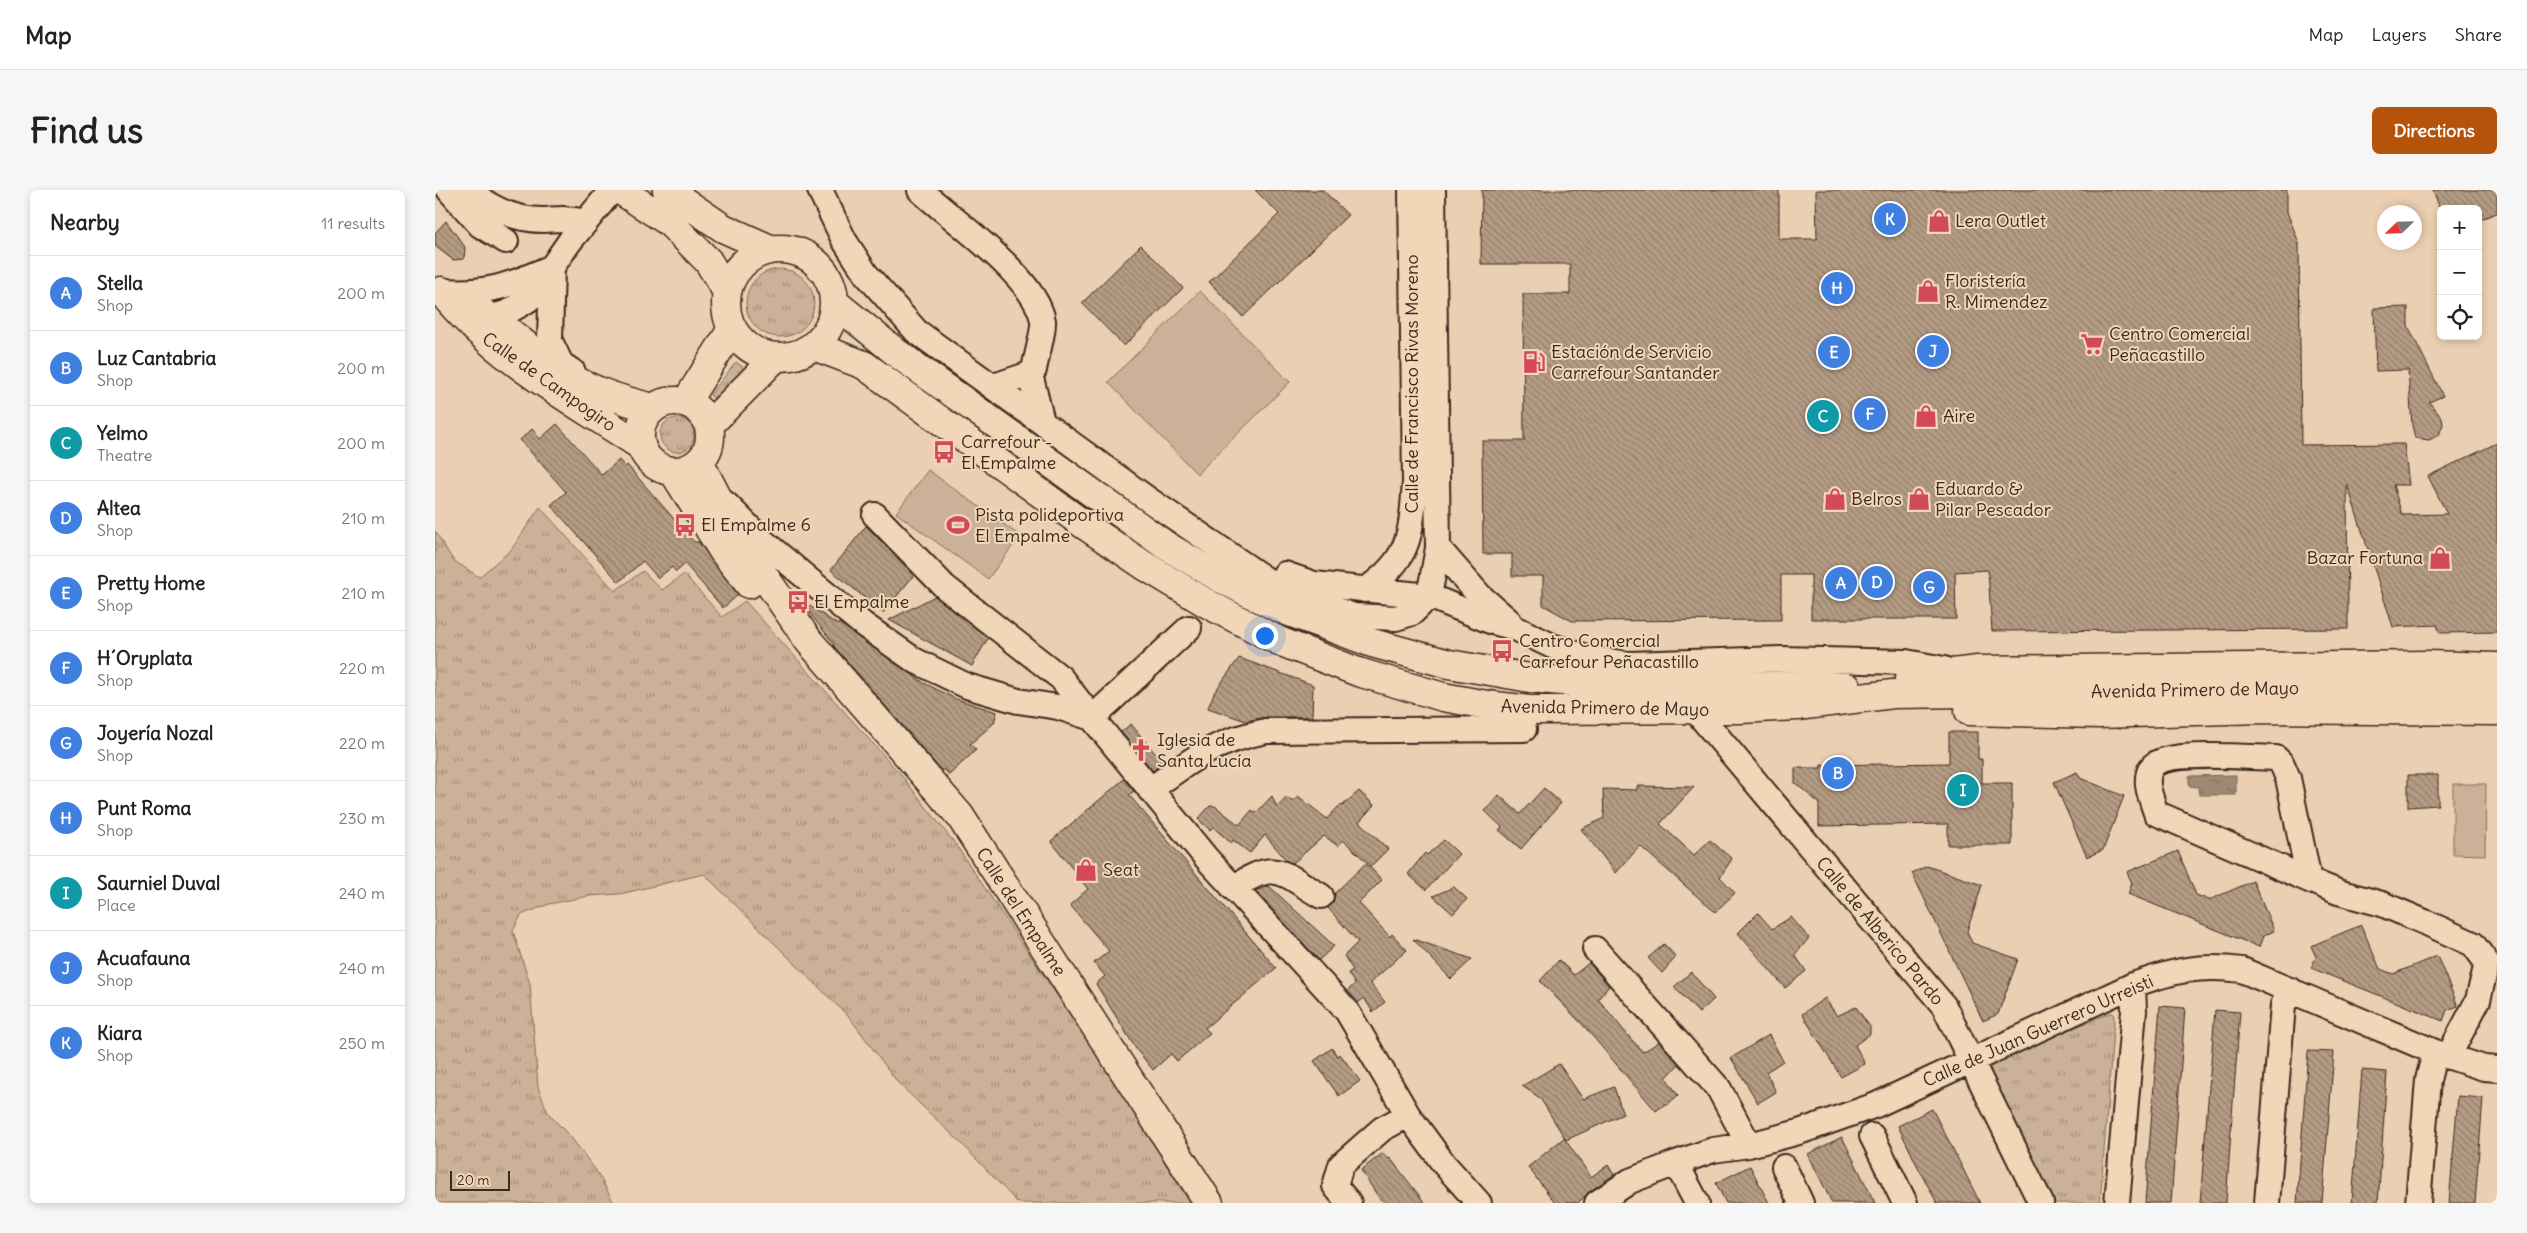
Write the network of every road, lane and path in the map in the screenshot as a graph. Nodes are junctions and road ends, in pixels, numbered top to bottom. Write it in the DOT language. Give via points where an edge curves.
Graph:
graph roads {
  1 [pos="449,190"];
  2 [pos="470,190"];
  3 [pos="612,190"];
  4 [pos="620,190"];
  5 [pos="667,190"];
  6 [pos="920,190"];
  7 [pos="1411,190"];
  8 [pos="1433,190"];
  9 [pos="821,192"];
  10 [pos="586,222"];
  11 [pos="507,241"];
  12 [pos="770,249"];
  13 [pos="552,267"];
  14 [pos="727,292"];
  15 [pos="444,296"];
  16 [pos="834,302"];
  17 [pos="491,317"];
  18 [pos="733,329"];
  19 [pos="814,346"];
  20 [pos="775,358"];
  21 [pos="1029,374"];
  22 [pos="994,386"];
  23 [pos="605,395"];
  24 [pos="686,402"];
  25 [pos="653,408"];
  26 [pos="1042,422"];
  27 [pos="709,425"];
  28 [pos="641,446"];
  29 [pos="699,462"];
  30 [pos="673,471"];
  31 [pos="702,492"];
  32 [pos="875,515"];
  33 [pos="753,542"];
  34 [pos="1438,548"];
  35 [pos="1221,549"];
  36 [pos="1365,590"];
  37 [pos="1429,596"];
  38 [pos="1189,628"];
  39 [pos="1515,628"];
  40 [pos="808,640"];
  41 [pos="2497,667"];
  42 [pos="1978,670"];
  43 [pos="1838,686"];
  44 [pos="2497,686"];
  45 [pos="1893,694"];
  46 [pos="1797,706"];
  47 [pos="1695,710"];
  48 [pos="2497,711"];
  49 [pos="1092,718"];
  50 [pos="1524,729"];
  51 [pos="1150,790"];
  52 [pos="2309,880"];
  53 [pos="1233,888"];
  54 [pos="1321,896"];
  55 [pos="1595,949"];
  56 [pos="2133,985"];
  57 [pos="2291,990"];
  58 [pos="2442,1054"];
  59 [pos="1971,1060"];
  60 [pos="2497,1069"];
  61 [pos="1408,1115"];
  62 [pos="1872,1136"];
  63 [pos="1749,1145"];
  64 [pos="1676,1163"];
  65 [pos="1784,1167"];
  66 [pos="1209,1203"];
  67 [pos="1349,1203"];
  68 [pos="1479,1203"];
  69 [pos="1597,1203"];
  70 [pos="1697,1203"];
  71 [pos="1801,1203"];
  72 [pos="1905,1203"];
  73 [pos="2041,1203"];
  74 [pos="2117,1203"];
  75 [pos="2267,1203"];
  76 [pos="2418,1203"];
  1 -- 11 [label="street" via="480,225"];
  2 -- 10 [label="street" via="479,199 513,215"];
  3 -- 10 [label="street"];
  4 -- 14 [label="main road" via="669,222 708,262"];
  5 -- 12 [label="main road" via="723,228"];
  6 -- 21 [label="street" via="960,222 1032,295 1043,321 1034,370"];
  7 -- 36 [label="street, Calle de Francisco Rivas Moreno" via="1415,482 1412,523 1399,561 1385,577"];
  8 -- 34 [label="street, Calle de Francisco Rivas Moreno"];
  9 -- 22 [label="street" via="845,240 888,300 916,331"];
  10 -- 13 [label="street"];
  12 -- 14 [label="main road" via="748,259 736,273"];
  12 -- 16 [label="main road" via="796,250 809,256 827,277"];
  13 -- 15 [label="street" via="487,291"];
  13 -- 17 [label="street" via="543,286 528,300 506,313"];
  13 -- 23 [label="street" via="550,341 553,350 561,364"];
  14 -- 18 [label="main road" via="726,304"];
  15 -- 17 [label="main road, Calle de Campogiro"];
  15 -- 28 [label="main road, Calle de Campogiro" via="480,334 562,396"];
  16 -- 19 [label="main road" via="828,327"];
  16 -- 43 [label="main road, Avenida Primero de Mayo" via="898,354 1165,545 1281,609 1373,643 1492,673 1614,686"];
  17 -- 23 [label="main road, Calle de Campogiro" via="563,374"];
  18 -- 20 [label="main road" via="749,346"];
  18 -- 24 [label="main road"];
  19 -- 20 [label="main road" via="793,356"];
  19 -- 47 [label="main road, Avenida Primero de Mayo" via="863,366 1145,566 1279,641 1358,672 1443,697 1487,705 1529,710"];
  20 -- 27 [label="main road"];
  21 -- 22 [label="street"];
  21 -- 26 [label="street"];
  22 -- 26 [label="street"];
  23 -- 25 [label="main road, Calle de Campogiro"];
  24 -- 25 [label="main road" via="669,401"];
  24 -- 27 [label="main road" via="700,411"];
  25 -- 28 [label="main road" via="644,419 640,432"];
  26 -- 35 [label="street"];
  27 -- 29 [label="main road" via="707,452"];
  28 -- 30 [label="main road" via="653,463"];
  29 -- 30 [label="main road"];
  29 -- 31 [label="main road, Calle del Empalme"];
  30 -- 31 [label="main road, Calle del Empalme"];
  31 -- 33 [label="main road, Calle del Empalme"];
  31 -- 40 [label="main road, Calle del Empalme" via="723,551 750,585"];
  32 -- 49 [label="street" via="945,587 1061,678"];
  33 -- 40 [label="main road, Calle del Empalme"];
  33 -- 49 [label="street" via="914,660 967,686"];
  34 -- 37 [label="street, Calle de Francisco Rivas Moreno"];
  34 -- 39 [label="street" via="1479,595"];
  35 -- 36 [label="street" via="1313,584"];
  35 -- 37 [label="street" via="1265,579 1311,601 1354,616 1396,618 1412,612"];
  36 -- 37 [label="street"];
  37 -- 39 [label="street"];
  38 -- 49 [label="street"];
  39 -- 42 [label="street" via="1560,649 1592,659 1629,664 1781,659 1906,662 1939,669"];
  40 -- 66 [label="main road, Calle del Empalme" via="959,816"];
  41 -- 42 [label="main road"];
  42 -- 43 [label="main road"];
  43 -- 45 [label="main road, Avenida Primero de Mayo"];
  44 -- 45 [label="main road, Avenida Primero de Mayo"];
  45 -- 46 [label="main road, Avenida Primero de Mayo"];
  46 -- 47 [label="main road, Avenida Primero de Mayo"];
  46 -- 48 [label="main road" via="2099,714 2260,709"];
  47 -- 59 [label="street, Calle de Alberico Pardo" via="1944,1006"];
  49 -- 51 [label="street"];
  50 -- 51 [label="street" via="1266,731 1236,737 1192,758"];
  51 -- 53 [label="street"];
  52 -- 52 [label="street" via="2156,813 2147,785 2150,768 2158,761 2176,757 2276,758 2288,778"];
  52 -- 58 [label="street" via="2382,904 2473,944 2487,962 2478,1000"];
  53 -- 54 [label="street" via="1267,870 1280,872"];
  53 -- 61 [label="street" via="1347,1011"];
  55 -- 63 [label="street" via="1719,1089"];
  56 -- 57 [label="street, Calle de Juan Guerrero Urreisti" via="2182,969 2217,966 2242,970"];
  56 -- 59 [label="street, Calle de Juan Guerrero Urreisti"];
  56 -- 74 [label="street" via="2134,1012"];
  57 -- 58 [label="street, Calle de Juan Guerrero Urreisti"];
  57 -- 75 [label="street" via="2283,1006"];
  58 -- 60 [label="street, Calle de Juan Guerrero Urreisti"];
  58 -- 76 [label="street" via="2428,1080"];
  59 -- 63 [label="street, Calle de Juan Guerrero Urreisti" via="1876,1105 1799,1132"];
  59 -- 73 [label="street, Calle de Alberico Pardo"];
  61 -- 67 [label="street" via="1382,1130 1341,1165 1335,1186"];
  61 -- 68 [label="street" via="1444,1164"];
  62 -- 72 [label="street"];
  63 -- 64 [label="street, Calle de Juan Guerrero Urreisti" via="1713,1150"];
  64 -- 69 [label="street, Calle de Juan Guerrero Urreisti" via="1630,1181"];
  64 -- 70 [label="street"];
  65 -- 71 [label="street"];
}
